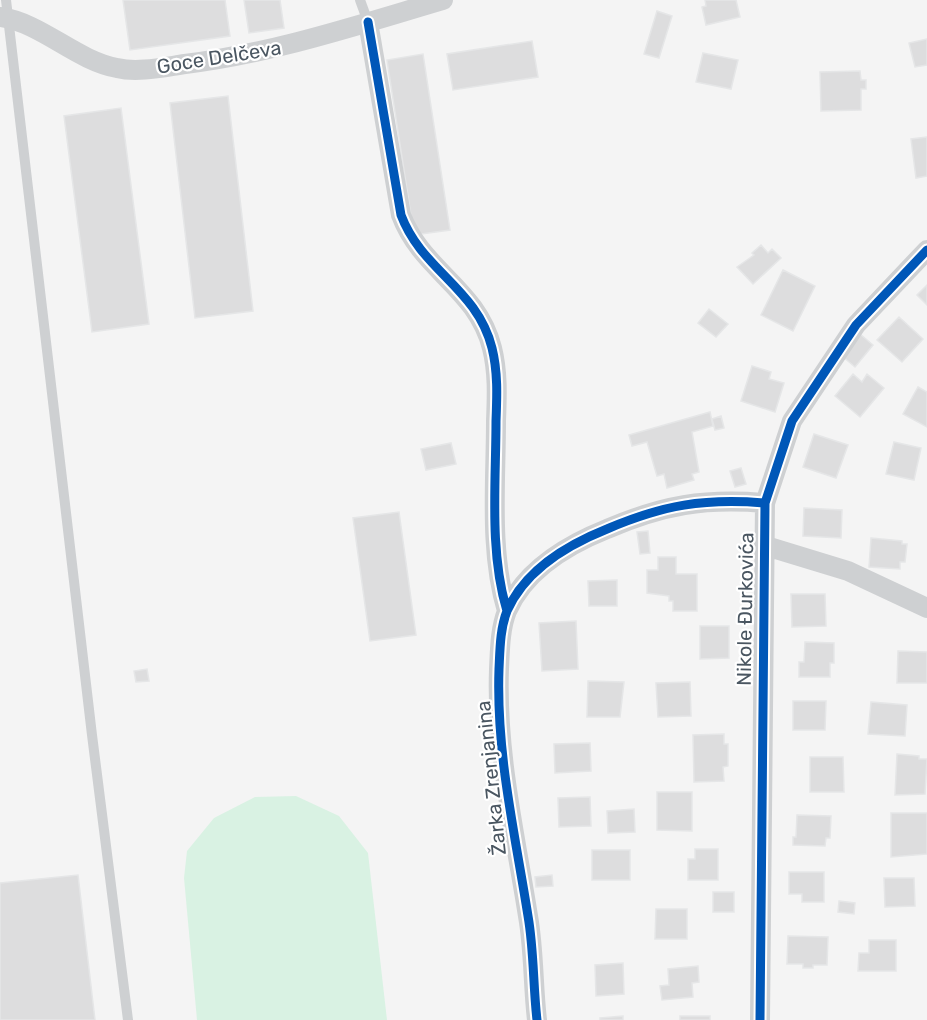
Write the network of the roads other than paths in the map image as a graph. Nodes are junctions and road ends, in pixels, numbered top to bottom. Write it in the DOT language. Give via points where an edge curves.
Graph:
graph roads {
  1 [pos="360,0"];
  2 [pos="443,0"];
  3 [pos="4,12"];
  4 [pos="368,22"];
  5 [pos="927,250"];
  6 [pos="765,503"];
  7 [pos="764,545"];
  8 [pos="927,608"];
  9 [pos="507,611"];
  10 [pos="128,1020"];
  11 [pos="537,1020"];
  12 [pos="760,1020"];
  1 -- 4 [label="lane"];
  2 -- 4 [label="street, Goce Delčeva"];
  3 -- 4 [label="street, Goce Delčeva" via="93,60 118,69 247,55"];
  3 -- 10 [label="lane"];
  4 -- 9 [label="street" via="407,231 424,257 476,311 495,360 496,551"];
  5 -- 6 [label="street, Nikole Đurkovića" via="856,325 792,421"];
  6 -- 7 [label="street, Nikole Đurkovića"];
  6 -- 9 [label="street, Žarka Zrenjanina" via="692,502 627,520 559,552 526,582"];
  7 -- 8 [label="street" via="848,571"];
  7 -- 12 [label="street, Nikole Đurkovića"];
  9 -- 11 [label="street, Žarka Zrenjanina" via="502,626 498,696 508,809 529,919"];
}
